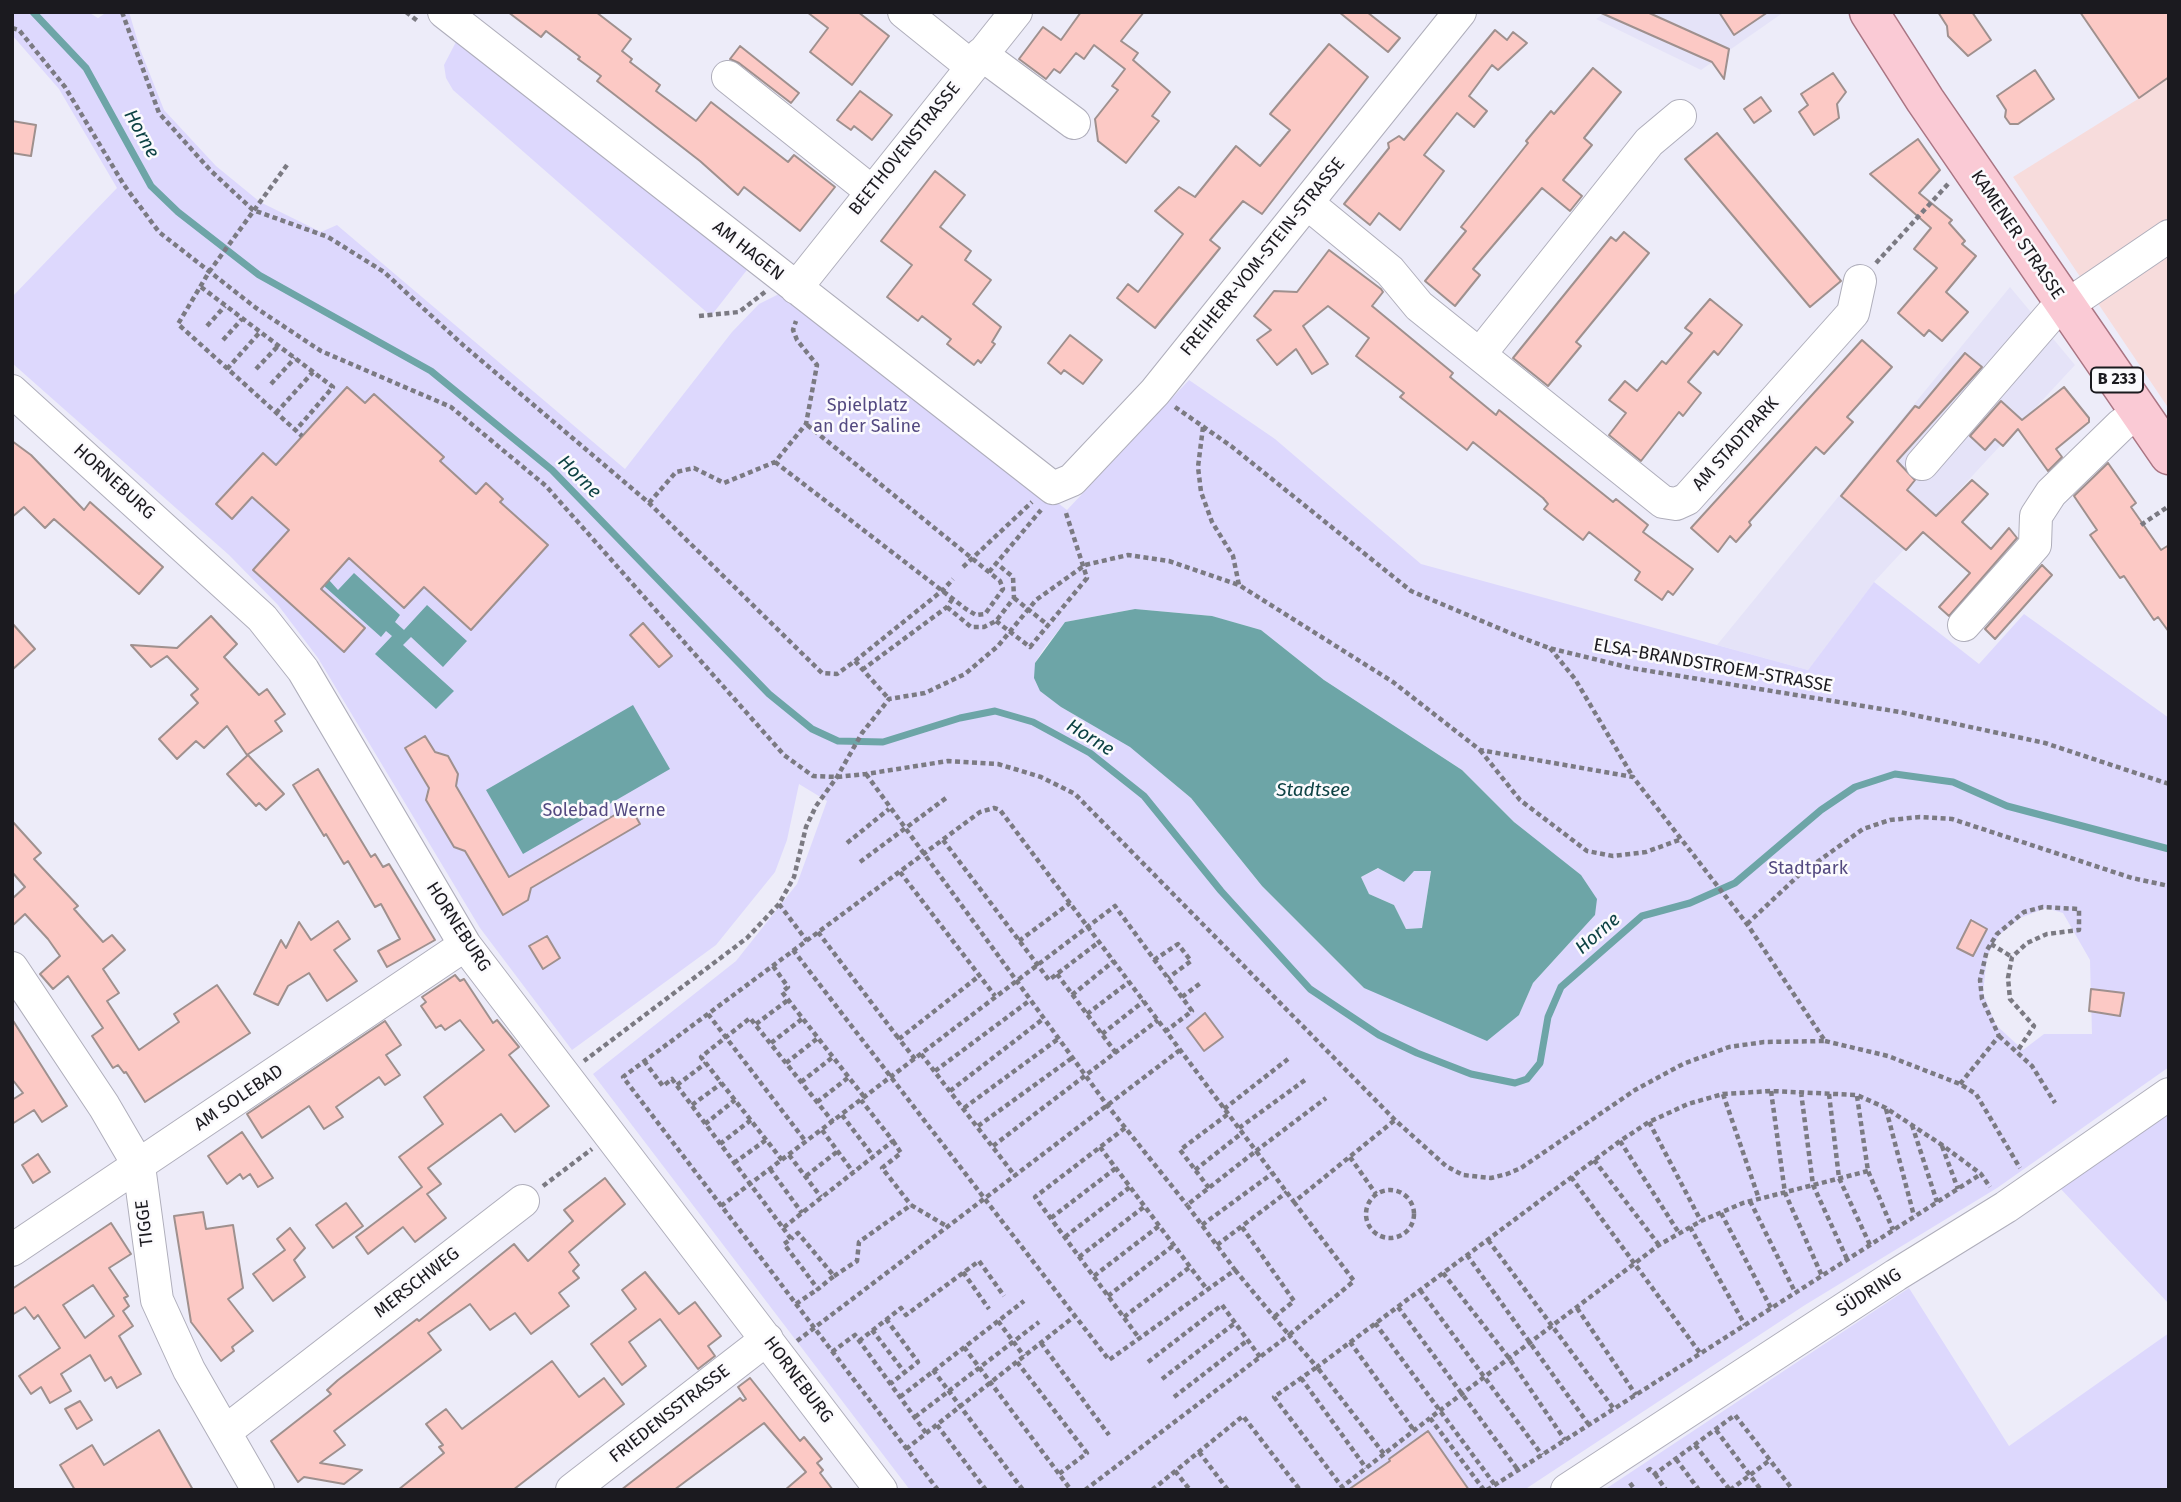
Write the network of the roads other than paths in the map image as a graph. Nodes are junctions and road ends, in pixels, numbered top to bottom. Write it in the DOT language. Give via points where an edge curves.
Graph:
graph roads {
  1 [pos="444,12"];
  2 [pos="904,12"];
  3 [pos="1016,12"];
  4 [pos="1460,12"];
  5 [pos="1869,12"];
  6 [pos="976,60"];
  7 [pos="728,77"];
  8 [pos="1680,116"];
  9 [pos="1074,123"];
  10 [pos="871,191"];
  11 [pos="1307,203"];
  12 [pos="2169,236"];
  13 [pos="1860,281"];
  14 [pos="794,295"];
  15 [pos="2065,304"];
  16 [pos="1480,354"];
  17 [pos="12,391"];
  18 [pos="2139,411"];
  19 [pos="2169,455"];
  20 [pos="1922,464"];
  21 [pos="1053,488"];
  22 [pos="1964,625"];
  23 [pos="465,945"];
  24 [pos="12,968"];
  25 [pos="2169,1094"];
  26 [pos="139,1166"];
  27 [pos="523,1201"];
  28 [pos="12,1250"];
  29 [pos="773,1346"];
  30 [pos="226,1431"];
  31 [pos="258,1490"];
  32 [pos="572,1490"];
  33 [pos="881,1490"];
  34 [pos="1567,1490"];
  1 -- 14 [label="street, AM HAGEN"];
  2 -- 6 [label="street"];
  3 -- 6 [label="street, BEETHOVENSTRASSE"];
  4 -- 11 [label="street, FREIHERR-VOM-STEIN-STRASSE"];
  5 -- 15 [label="main road, KAMENER STRASSE / B 233"];
  6 -- 9 [label="street"];
  6 -- 10 [label="street, BEETHOVENSTRASSE"];
  7 -- 10 [label="street"];
  8 -- 16 [label="street" via="1649,142"];
  10 -- 14 [label="street, BEETHOVENSTRASSE"];
  11 -- 16 [label="street, AM STADTPARK" via="1390,271 1419,306"];
  11 -- 21 [label="street, FREIHERR-VOM-STEIN-STRASSE" via="1155,392 1072,480"];
  12 -- 15 [label="street"];
  13 -- 16 [label="street, AM STADTPARK" via="1853,313 1687,499 1676,504 1663,502"];
  14 -- 21 [label="street, AM HAGEN"];
  15 -- 18 [label="main road, KAMENER STRASSE / B 233"];
  15 -- 20 [label="street"];
  17 -- 23 [label="street, HORNEBURG" via="262,618 303,670"];
  18 -- 19 [label="main road, KAMENER STRASSE / B 233"];
  18 -- 22 [label="street" via="2051,493 2036,516 2035,545"];
  23 -- 26 [label="street, AM SOLEBAD"];
  23 -- 29 [label="street, HORNEBURG"];
  24 -- 26 [label="street, TIGGE"];
  25 -- 34 [label="street, SÜDRING" via="2032,1190"];
  26 -- 28 [label="street, AM SOLEBAD"];
  26 -- 30 [label="street, TIGGE" via="158,1300 189,1370"];
  27 -- 30 [label="street, MERSCHWEG"];
  29 -- 32 [label="street, FRIEDENSSTRASSE"];
  29 -- 33 [label="street, HORNEBURG"];
  30 -- 31 [label="street, TIGGE"];
}
